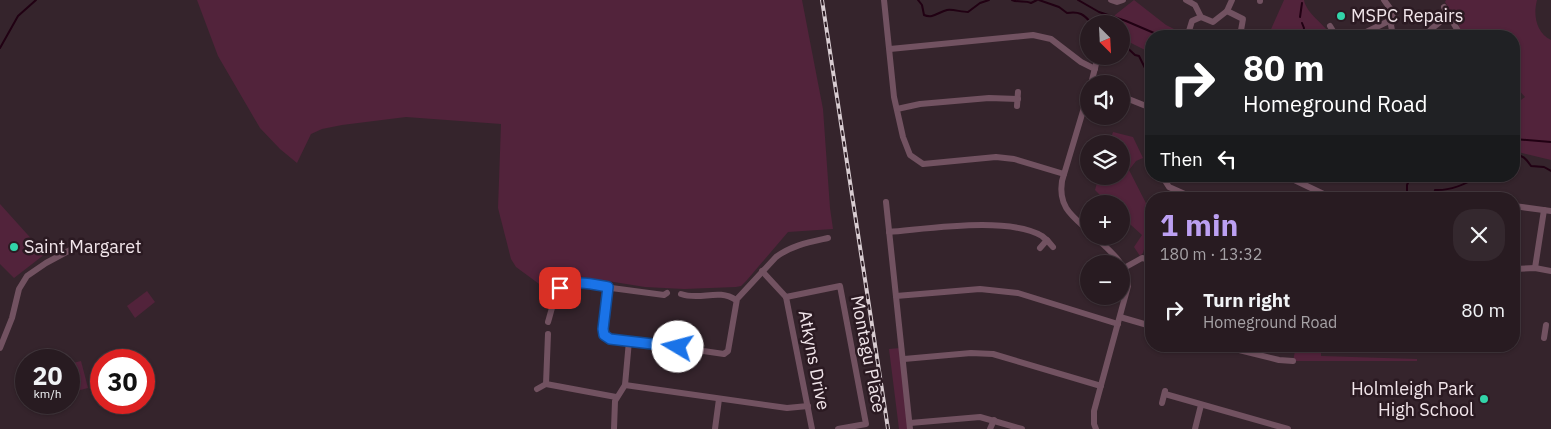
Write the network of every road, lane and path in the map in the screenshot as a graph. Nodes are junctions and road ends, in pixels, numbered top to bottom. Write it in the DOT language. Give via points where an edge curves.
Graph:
graph roads {
  1 [pos="884,0"];
  2 [pos="1123,0"];
  3 [pos="1186,0"];
  4 [pos="1232,0"];
  5 [pos="1384,0"];
  6 [pos="1112,3"];
  7 [pos="1444,7"];
  8 [pos="1227,11"];
  9 [pos="1449,15"];
  10 [pos="1201,16"];
  11 [pos="1393,18"];
  12 [pos="1330,26"];
  13 [pos="1189,30"];
  14 [pos="1241,30"];
  15 [pos="1332,30"];
  16 [pos="1370,30"];
  17 [pos="1392,30"];
  18 [pos="1430,30"];
  19 [pos="1458,30"];
  20 [pos="890,49"];
  21 [pos="1096,65"];
  22 [pos="1095,69"];
  23 [pos="1093,75"];
  24 [pos="1130,100"];
  25 [pos="1017,106"];
  26 [pos="1145,106"];
  27 [pos="897,109"];
  28 [pos="1080,121"];
  29 [pos="1064,174"];
  30 [pos="1166,182"];
  31 [pos="1299,182"];
  32 [pos="1180,192"];
  33 [pos="1319,192"];
  34 [pos="886,202"];
  35 [pos="1520,207"];
  36 [pos="1547,211"];
  37 [pos="1080,223"];
  38 [pos="889,232"];
  39 [pos="828,238"];
  40 [pos="1047,240"];
  41 [pos="1103,245"];
  42 [pos="1053,247"];
  43 [pos="74,248"];
  44 [pos="1040,248"];
  45 [pos="1114,255"];
  46 [pos="1145,259"];
  47 [pos="1130,265"];
  48 [pos="1535,268"];
  49 [pos="1520,269"];
  50 [pos="762,271"];
  51 [pos="1551,271"];
  52 [pos="608,287"];
  53 [pos="667,293"];
  54 [pos="681,294"];
  55 [pos="896,296"];
  56 [pos="786,297"];
  57 [pos="736,300"];
  58 [pos="1123,305"];
  59 [pos="1120,317"];
  60 [pos="548,322"];
  61 [pos="1118,324"];
  62 [pos="1145,324"];
  63 [pos="549,334"];
  64 [pos="629,341"];
  65 [pos="0,348"];
  66 [pos="1247,352"];
  67 [pos="904,359"];
  68 [pos="1293,361"];
  69 [pos="546,384"];
  70 [pos="625,385"];
  71 [pos="1101,386"];
  72 [pos="537,389"];
  73 [pos="616,397"];
  74 [pos="719,399"];
  75 [pos="1162,403"];
  76 [pos="1200,405"];
  77 [pos="808,406"];
  78 [pos="994,420"];
  79 [pos="910,426"];
  80 [pos="614,429"];
  81 [pos="715,429"];
  82 [pos="812,429"];
  83 [pos="838,429"];
  84 [pos="990,429"];
  85 [pos="1022,429"];
  86 [pos="1096,429"];
  87 [pos="1195,429"];
  88 [pos="1288,429"];
  1 -- 20 [label="street"];
  2 -- 6 [label="street"];
  3 -- 10 [label="street" via="1195,5"];
  4 -- 8 [label="street"];
  5 -- 11 [label="street"];
  7 -- 9 [label="street"];
  8 -- 10 [label="street" via="1213,22"];
  8 -- 14 [label="street" via="1243,19"];
  9 -- 18 [label="street"];
  9 -- 19 [label="street"];
  10 -- 13 [label="street" via="1192,21"];
  11 -- 16 [label="street"];
  11 -- 17 [label="street"];
  12 -- 15 [label="street"];
  20 -- 22 [label="street" via="1038,36 1051,39"];
  20 -- 27 [label="street"];
  21 -- 22 [label="street"];
  22 -- 23 [label="street"];
  24 -- 26 [label="street"];
  25 -- 27 [label="street" via="1018,95"];
  27 -- 29 [label="street" via="906,150 923,164 996,157"];
  28 -- 29 [label="street"];
  29 -- 37 [label="street" via="1061,192 1064,203 1068,212"];
  30 -- 32 [label="street"];
  31 -- 33 [label="street"];
  34 -- 38 [label="street"];
  35 -- 36 [label="street"];
  36 -- 48 [label="street"];
  38 -- 40 [label="street" via="966,225 1000,226 1041,235"];
  38 -- 55 [label="street"];
  39 -- 50 [label="street" via="790,247"];
  40 -- 42 [label="street"];
  40 -- 44 [label="street"];
  41 -- 45 [label="street"];
  43 -- 65 [label="street" via="27,276 19,289"];
  46 -- 47 [label="street"];
  48 -- 49 [label="street"];
  48 -- 51 [label="street"];
  50 -- 56 [label="street"];
  50 -- 57 [label="street"];
  52 -- 53 [label="street"];
  52 -- 60 [label="street" via="574,282 560,288"];
  52 -- 64 [label="street" via="604,335"];
  54 -- 57 [label="street" via="688,299 724,294"];
  55 -- 61 [label="street" via="980,288 1018,293"];
  55 -- 67 [label="street"];
  56 -- 77 [label="street, Atkyns Drive"];
  56 -- 83 [label="street, Montagu Place" via="840,286 866,424"];
  57 -- 64 [label="street" via="727,353"];
  58 -- 59 [label="street"];
  59 -- 61 [label="street"];
  59 -- 62 [label="street"];
  61 -- 71 [label="street"];
  63 -- 69 [label="street"];
  64 -- 70 [label="street"];
  66 -- 68 [label="street"];
  67 -- 71 [label="street" via="992,354"];
  67 -- 79 [label="street"];
  69 -- 72 [label="street"];
  69 -- 73 [label="street"];
  70 -- 73 [label="street"];
  70 -- 74 [label="street"];
  71 -- 86 [label="street" via="1094,410"];
  73 -- 80 [label="street"];
  74 -- 77 [label="street" via="787,408"];
  74 -- 81 [label="street"];
  75 -- 76 [label="street" via="1165,393"];
  76 -- 87 [label="street"];
  76 -- 88 [label="street" via="1275,422"];
  77 -- 82 [label="street, Atkyns Drive"];
  78 -- 79 [label="street" via="980,416"];
  78 -- 84 [label="street"];
  78 -- 85 [label="street"];
}
